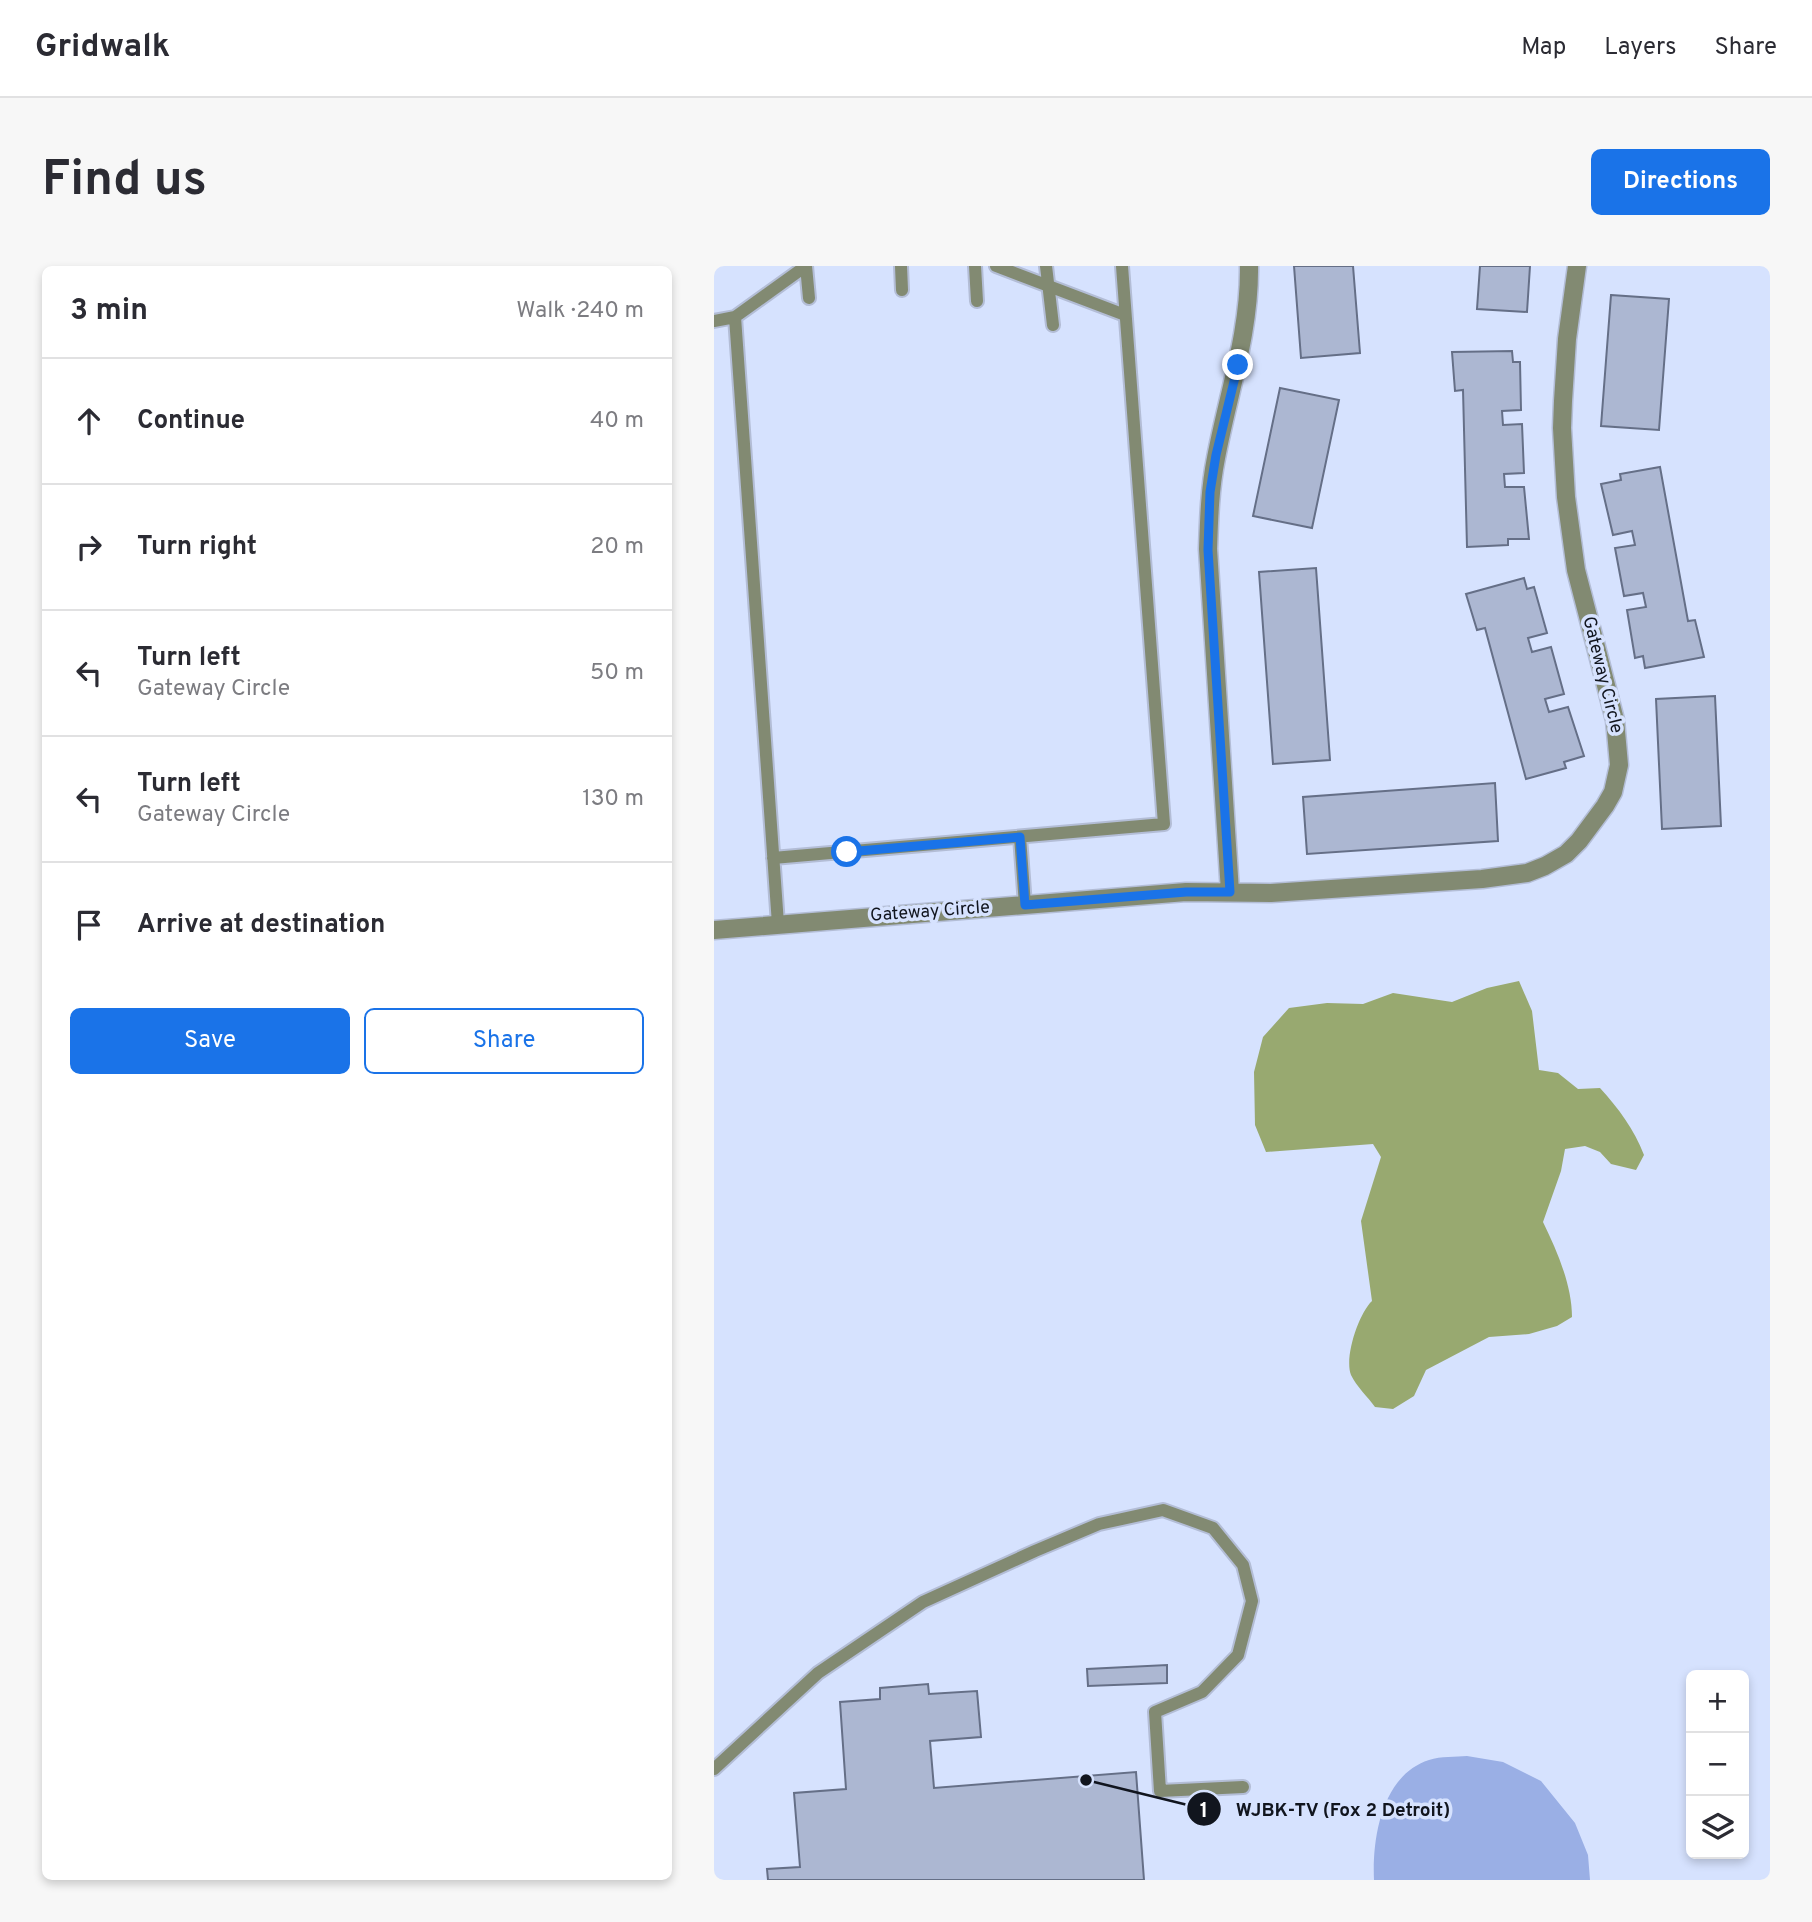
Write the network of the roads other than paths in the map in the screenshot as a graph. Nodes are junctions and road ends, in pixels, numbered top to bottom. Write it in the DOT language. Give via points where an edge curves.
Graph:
graph roads {
  1 [pos="806,266"];
  2 [pos="901,266"];
  3 [pos="975,266"];
  4 [pos="996,266"];
  5 [pos="1046,266"];
  6 [pos="1122,266"];
  7 [pos="1249,266"];
  8 [pos="1577,266"];
  9 [pos="1048,284"];
  10 [pos="902,290"];
  11 [pos="809,298"];
  12 [pos="977,301"];
  13 [pos="1125,315"];
  14 [pos="735,317"];
  15 [pos="714,321"];
  16 [pos="1053,324"];
  17 [pos="1020,837"];
  18 [pos="773,859"];
  19 [pos="1230,892"];
  20 [pos="1025,905"];
  21 [pos="778,924"];
  22 [pos="714,929"];
  23 [pos="714,1769"];
  24 [pos="1243,1787"];
  1 -- 11 [label="lane"];
  1 -- 14 [label="lane"];
  2 -- 10 [label="lane"];
  3 -- 12 [label="lane"];
  4 -- 9 [label="lane"];
  5 -- 9 [label="lane"];
  6 -- 13 [label="lane"];
  7 -- 19 [label="street" via="1247,314 1210,492 1208,550"];
  8 -- 19 [label="street, Gateway Circle" via="1567,339 1562,445 1576,570 1615,720 1617,778 1609,799 1566,854 1527,873 1271,893"];
  9 -- 13 [label="lane"];
  9 -- 16 [label="lane"];
  13 -- 17 [label="lane" via="1164,824"];
  14 -- 15 [label="lane"];
  14 -- 18 [label="lane"];
  17 -- 18 [label="lane"];
  17 -- 20 [label="lane"];
  18 -- 21 [label="lane"];
  19 -- 20 [label="street, Gateway Circle"];
  20 -- 21 [label="street, Gateway Circle"];
  21 -- 22 [label="street, Gateway Circle"];
  23 -- 24 [label="lane" via="818,1673 923,1602 1099,1524 1163,1510 1213,1528 1243,1565 1252,1601 1238,1655 1202,1692 1155,1712 1160,1791"];
}
